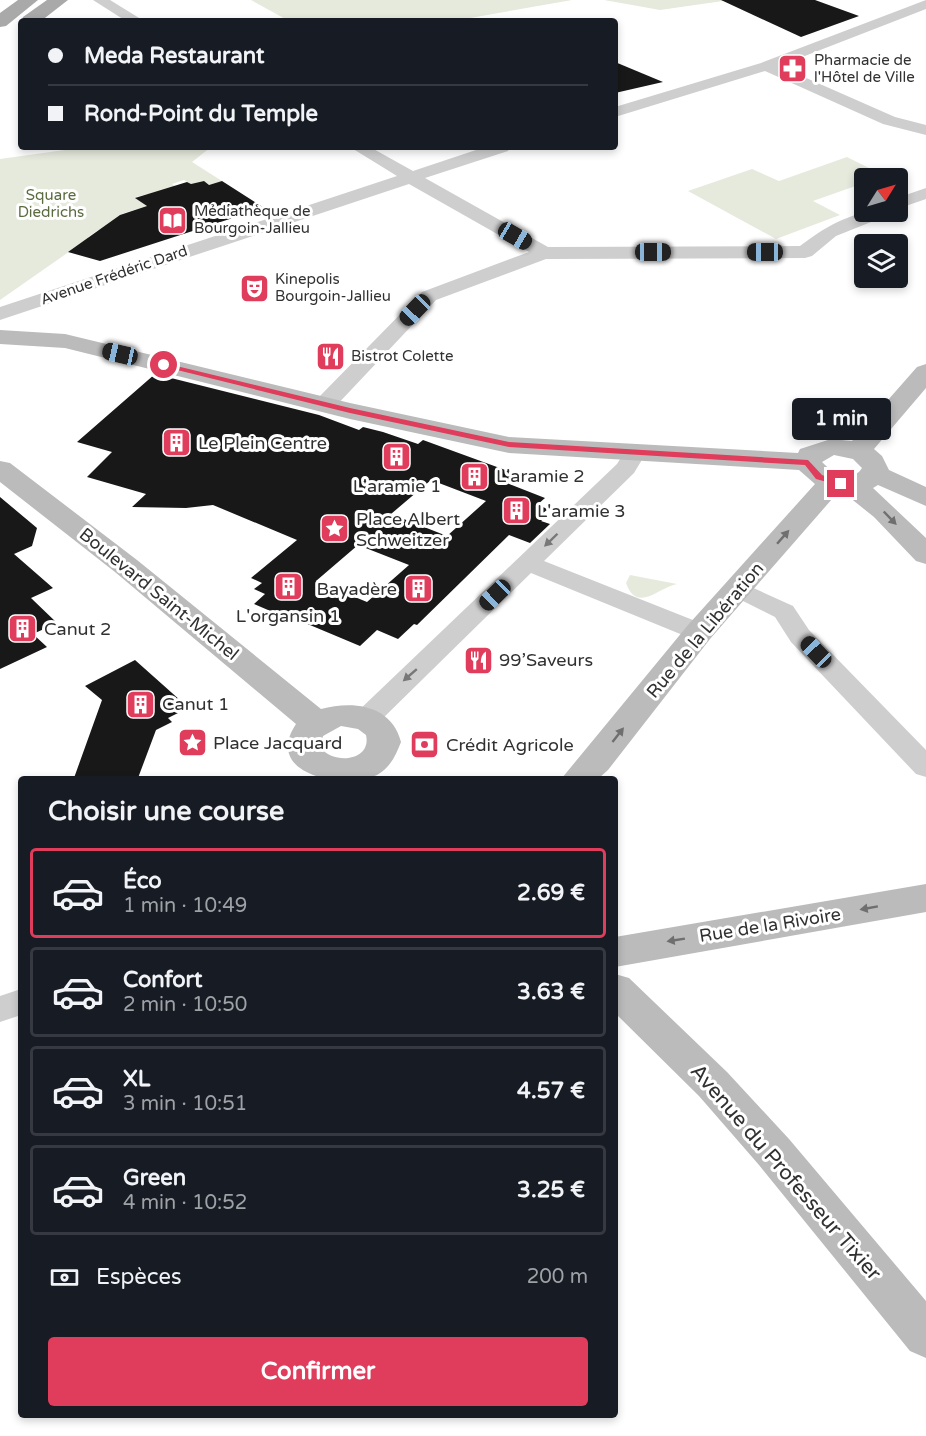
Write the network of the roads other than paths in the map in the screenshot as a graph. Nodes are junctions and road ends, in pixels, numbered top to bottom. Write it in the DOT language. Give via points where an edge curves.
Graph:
graph roads {
  1 [pos="29,0"];
  2 [pos="59,0"];
  3 [pos="100,0"];
  4 [pos="926,4"];
  5 [pos="33,18"];
  6 [pos="132,18"];
  7 [pos="0,22"];
  8 [pos="18,29"];
  9 [pos="0,42"];
  10 [pos="766,66"];
  11 [pos="618,111"];
  12 [pos="924,127"];
  13 [pos="363,150"];
  14 [pos="492,150"];
  15 [pos="410,176"];
  16 [pos="926,193"];
  17 [pos="908,200"];
  18 [pos="854,222"];
  19 [pos="544,253"];
  20 [pos="0,314"];
  21 [pos="0,338"];
  22 [pos="926,372"];
  23 [pos="325,404"];
  24 [pos="858,451"];
  25 [pos="634,453"];
  26 [pos="808,462"];
  27 [pos="0,469"];
  28 [pos="852,480"];
  29 [pos="926,498"];
  30 [pos="926,555"];
  31 [pos="527,563"];
  32 [pos="738,589"];
  33 [pos="699,632"];
  34 [pos="366,718"];
  35 [pos="316,723"];
  36 [pos="926,767"];
  37 [pos="375,772"];
  38 [pos="581,776"];
  39 [pos="926,898"];
  40 [pos="618,951"];
  41 [pos="618,993"];
  42 [pos="18,1003"];
  43 [pos="0,1009"];
  44 [pos="926,1336"];
  1 -- 7 [label="main road"];
  2 -- 5 [label="main road"];
  3 -- 6 [label="street"];
  4 -- 10 [label="street"];
  8 -- 9 [label="main road"];
  10 -- 11 [label="street"];
  10 -- 12 [label="street" via="889,121"];
  13 -- 15 [label="street"];
  14 -- 15 [label="street, Avenue Frédéric Dard"];
  15 -- 19 [label="street"];
  15 -- 20 [label="street, Avenue Frédéric Dard"];
  16 -- 17 [label="street"];
  18 -- 19 [label="street" via="829,232 805,252"];
  19 -- 23 [label="street" via="429,296"];
  21 -- 23 [label="street" via="65,341"];
  22 -- 24 [label="street"];
  23 -- 25 [label="street" via="509,445"];
  24 -- 26 [label="street" via="845,447 819,450 810,455"];
  24 -- 28 [label="street" via="873,461"];
  25 -- 26 [label="street"];
  25 -- 31 [label="street, one-way" via="626,468"];
  26 -- 28 [label="street" via="819,477"];
  27 -- 35 [label="street, Boulevard Saint-Michel" via="126,566"];
  28 -- 29 [label="street"];
  28 -- 30 [label="street, one-way"];
  32 -- 28 [label="street, Rue de la Libération, one-way"];
  31 -- 33 [label="street"];
  31 -- 34 [label="street, one-way"];
  32 -- 33 [label="street, Rue de la Libération"];
  32 -- 36 [label="street" via="784,612 800,636"];
  38 -- 33 [label="street, Rue de la Libération, one-way"];
  34 -- 35 [label="street" via="341,715"];
  34 -- 37 [label="street" via="376,724 386,741"];
  35 -- 37 [label="street" via="303,739 307,757 315,764 340,771"];
  39 -- 40 [label="street, Rue de la Rivoire, one-way"];
  41 -- 44 [label="street, Avenue du Professeur Tixier" via="721,1093 774,1152"];
  42 -- 43 [label="street"];
}
